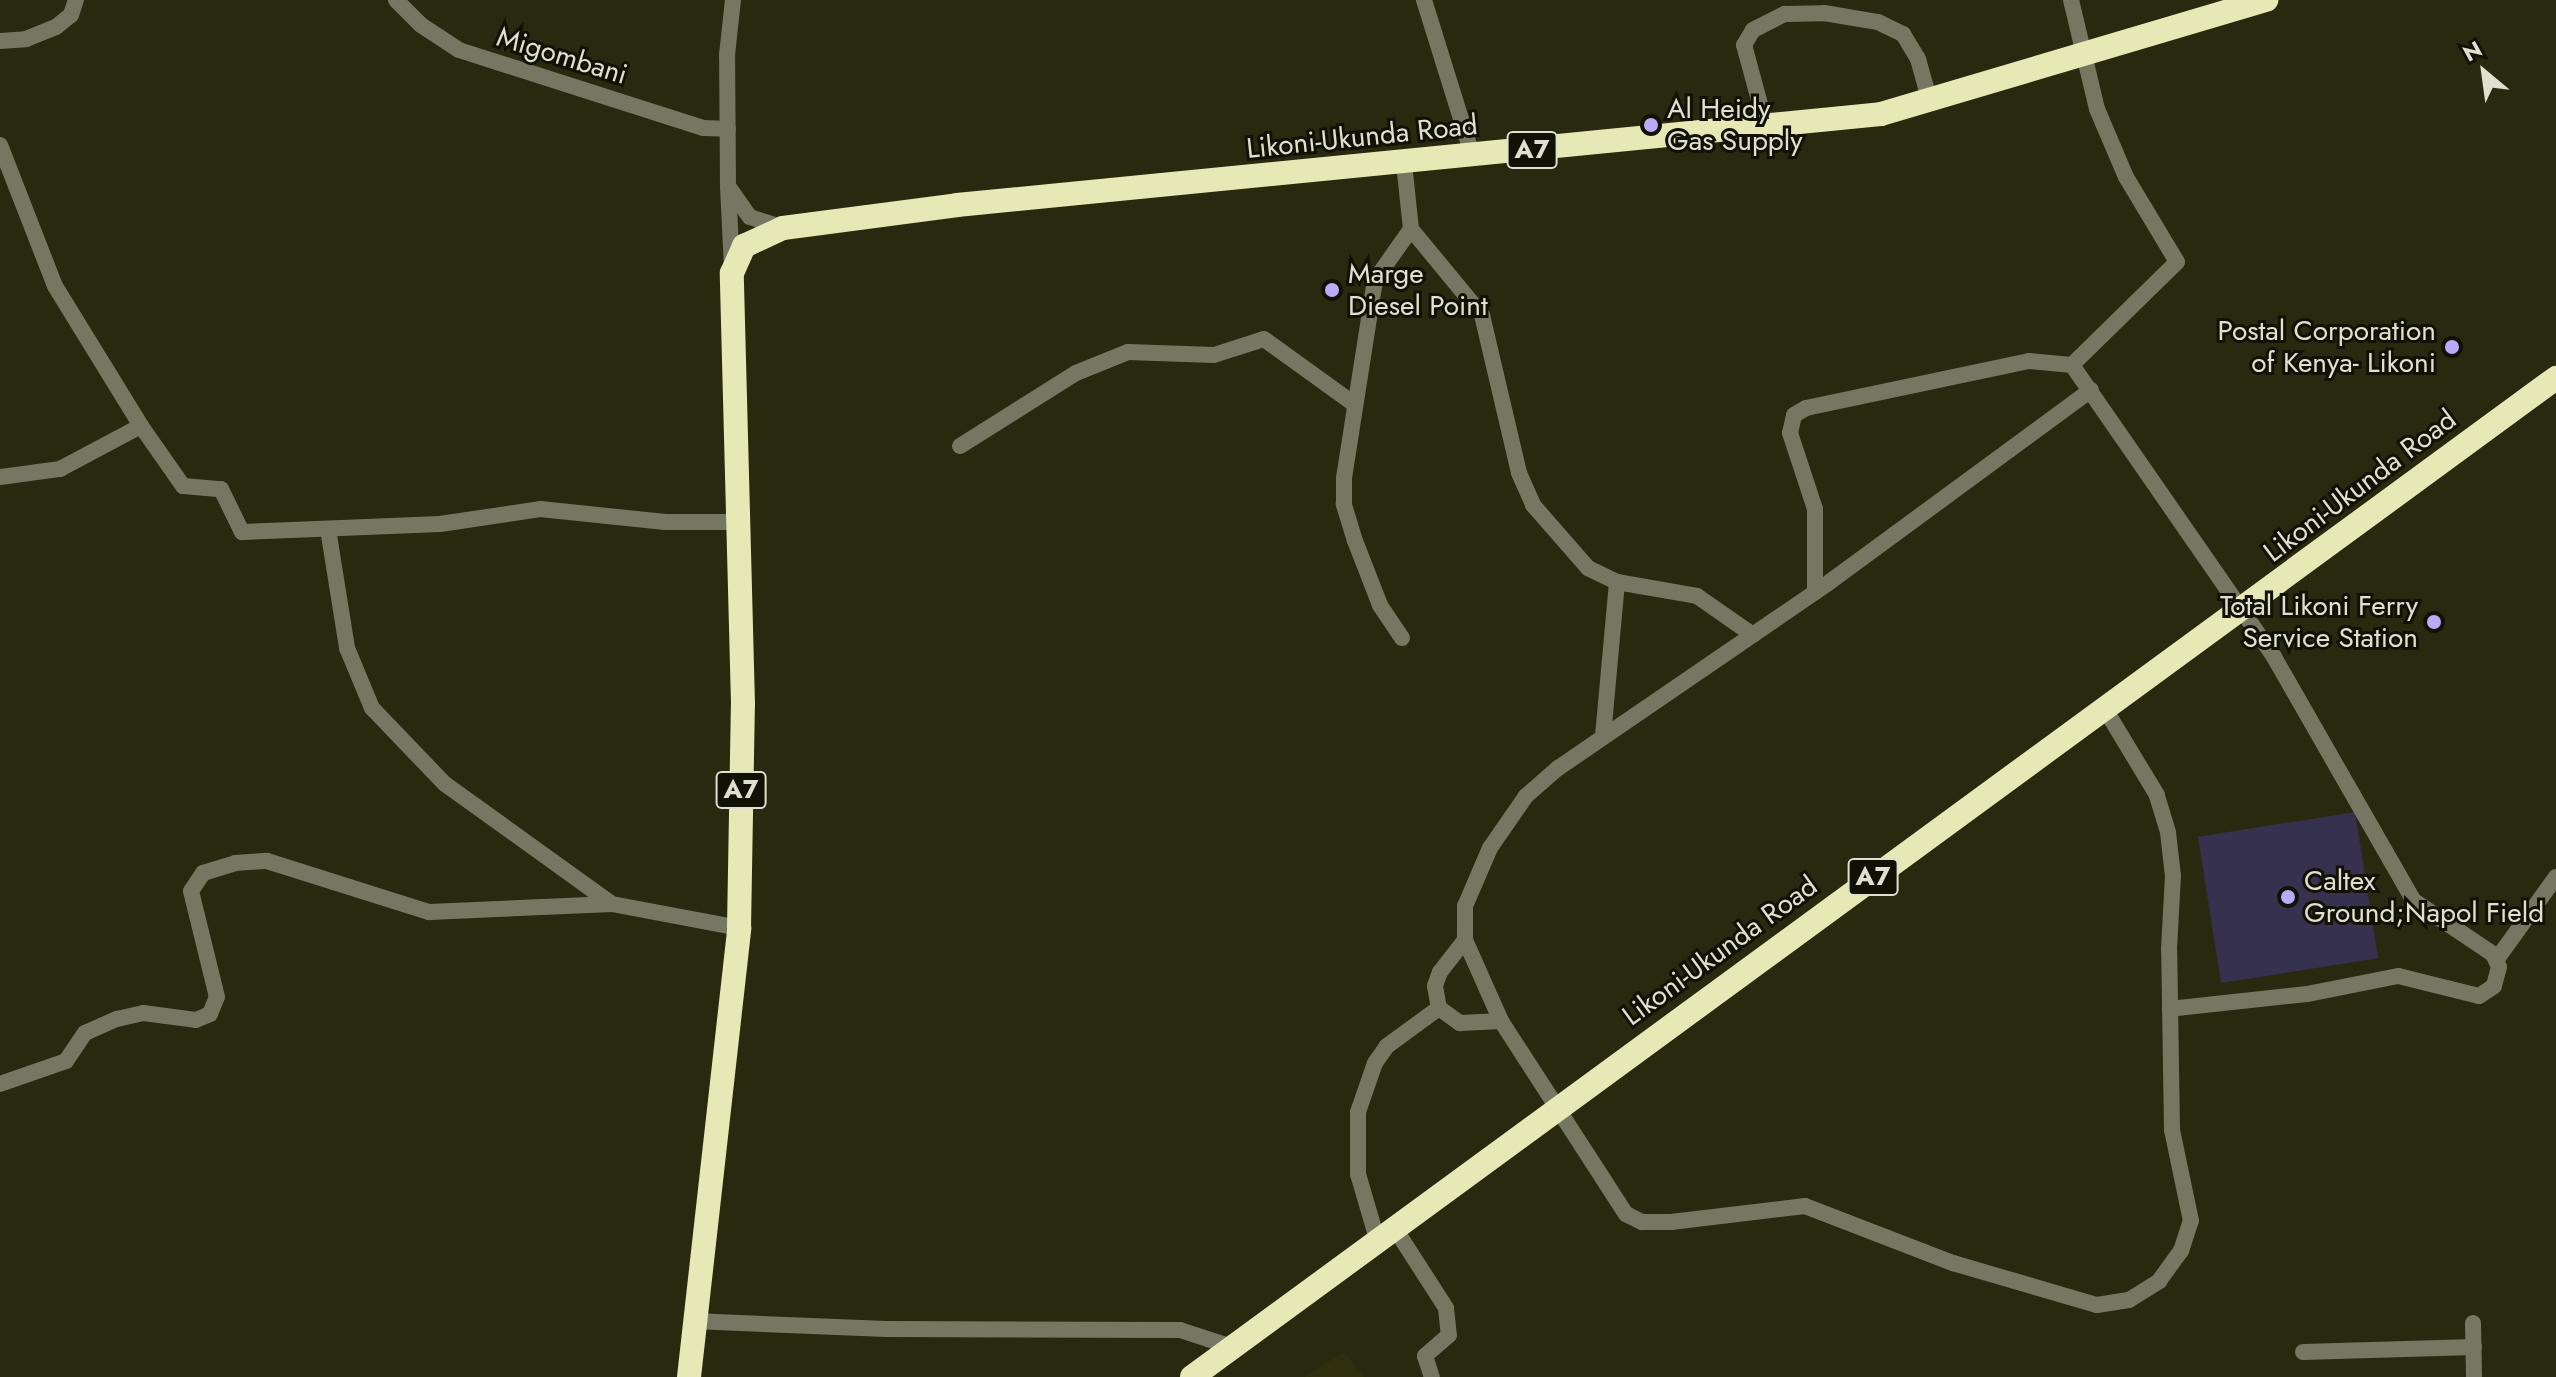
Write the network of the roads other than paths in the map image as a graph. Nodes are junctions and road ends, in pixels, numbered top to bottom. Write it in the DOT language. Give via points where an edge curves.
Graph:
graph roads {
  1 [pos="76,0"];
  2 [pos="396,0"];
  3 [pos="733,0"];
  4 [pos="1424,0"];
  5 [pos="2071,0"];
  6 [pos="2267,0"];
  7 [pos="1814,6"];
  8 [pos="0,41"];
  9 [pos="2085,55"];
  10 [pos="1930,102"];
  11 [pos="1766,126"];
  12 [pos="728,129"];
  13 [pos="0,145"];
  14 [pos="1473,157"];
  15 [pos="1404,164"];
  16 [pos="728,186"];
  17 [pos="783,228"];
  18 [pos="1411,229"];
  19 [pos="732,273"];
  20 [pos="2072,365"];
  21 [pos="2556,378"];
  22 [pos="2091,390"];
  23 [pos="1354,404"];
  24 [pos="141,426"];
  25 [pos="960,446"];
  26 [pos="0,477"];
  27 [pos="735,522"];
  28 [pos="328,529"];
  29 [pos="1617,582"];
  30 [pos="1815,592"];
  31 [pos="2242,611"];
  32 [pos="1753,635"];
  33 [pos="1402,638"];
  34 [pos="2105,709"];
  35 [pos="1603,736"];
  36 [pos="2556,877"];
  37 [pos="612,904"];
  38 [pos="739,928"];
  39 [pos="1465,940"];
  40 [pos="2497,959"];
  41 [pos="1439,1008"];
  42 [pos="2170,1009"];
  43 [pos="1501,1021"];
  44 [pos="0,1084"];
  45 [pos="1557,1106"];
  46 [pos="1386,1233"];
  47 [pos="693,1321"];
  48 [pos="2473,1323"];
  49 [pos="1229,1346"];
  50 [pos="2474,1347"];
  51 [pos="2303,1352"];
  52 [pos="689,1377"];
  53 [pos="1192,1377"];
  54 [pos="1432,1377"];
  55 [pos="2474,1377"];
  1 -- 8 [label="street" via="63,23 36,36"];
  2 -- 12 [label="street, Migombani" via="421,25 459,50 703,128"];
  3 -- 12 [label="street"];
  4 -- 14 [label="street"];
  5 -- 9 [label="street"];
  6 -- 9 [label="highway, Likoni-Ukunda Road / A7"];
  7 -- 10 [label="street" via="1903,34 1918,59"];
  7 -- 11 [label="street" via="1785,14 1747,36 1746,63"];
  9 -- 10 [label="highway, Likoni-Ukunda Road / A7"];
  9 -- 20 [label="street" via="2097,109 2126,177 2177,262"];
  10 -- 11 [label="highway, Likoni-Ukunda Road / A7" via="1881,114"];
  11 -- 14 [label="highway, Likoni-Ukunda Road / A7"];
  12 -- 16 [label="street"];
  13 -- 24 [label="street" via="55,286"];
  14 -- 15 [label="highway, Likoni-Ukunda Road / A7"];
  15 -- 17 [label="highway, Likoni-Ukunda Road / A7" via="957,205"];
  15 -- 18 [label="street"];
  16 -- 17 [label="street" via="750,217"];
  16 -- 19 [label="street"];
  17 -- 19 [label="highway, A7" via="744,246"];
  18 -- 23 [label="street" via="1375,280"];
  18 -- 29 [label="street" via="1482,315 1519,473 1533,505 1588,568"];
  19 -- 27 [label="highway, A7"];
  20 -- 22 [label="street"];
  20 -- 30 [label="street" via="2029,361 1806,408 1794,415 1790,433 1815,509"];
  21 -- 31 [label="highway, Likoni-Ukunda Road / A7"];
  22 -- 30 [label="street"];
  22 -- 31 [label="street"];
  23 -- 25 [label="street" via="1264,339 1214,355 1128,352 1076,373"];
  23 -- 33 [label="street" via="1344,504 1380,605"];
  24 -- 26 [label="street" via="60,469"];
  24 -- 28 [label="street" via="183,486 221,489 242,532"];
  27 -- 28 [label="street" via="654,521 540,509 467,522"];
  27 -- 38 [label="highway, A7" via="743,704"];
  28 -- 37 [label="street" via="347,648 372,708 445,784"];
  29 -- 32 [label="street" via="1697,596"];
  29 -- 35 [label="street"];
  30 -- 32 [label="street"];
  31 -- 34 [label="highway, Likoni-Ukunda Road / A7"];
  31 -- 40 [label="street" via="2343,773 2414,901"];
  32 -- 35 [label="street"];
  34 -- 42 [label="street" via="2143,768 2168,832 2173,876"];
  34 -- 45 [label="highway, Likoni-Ukunda Road / A7"];
  35 -- 39 [label="street" via="1558,768 1505,822 1470,892"];
  36 -- 40 [label="street"];
  37 -- 38 [label="street"];
  37 -- 44 [label="street" via="446,914 267,861 220,866 193,881 191,891 217,997 210,1014 196,1020 143,1013 117,1019 85,1033 66,1061"];
  38 -- 47 [label="highway, A7"];
  39 -- 41 [label="street" via="1440,972 1435,986"];
  39 -- 43 [label="street"];
  40 -- 42 [label="street" via="2494,986 2479,996 2398,976 2307,994"];
  41 -- 43 [label="street" via="1460,1023"];
  41 -- 46 [label="street" via="1387,1046 1375,1063 1358,1112 1358,1174"];
  42 -- 45 [label="street" via="2172,1130 2191,1221 2181,1251 2159,1281 2114,1305 2054,1296 1805,1206 1671,1222 1634,1220"];
  43 -- 45 [label="street"];
  45 -- 46 [label="highway, Likoni-Ukunda Road / A7"];
  46 -- 49 [label="highway, Likoni-Ukunda Road / A7"];
  46 -- 54 [label="street" via="1446,1308 1449,1335 1425,1356"];
  47 -- 49 [label="street" via="1180,1330"];
  47 -- 52 [label="highway, A7"];
  48 -- 50 [label="street"];
  49 -- 53 [label="highway, Likoni-Ukunda Road / A7"];
  50 -- 51 [label="street"];
  50 -- 55 [label="street"];
}
